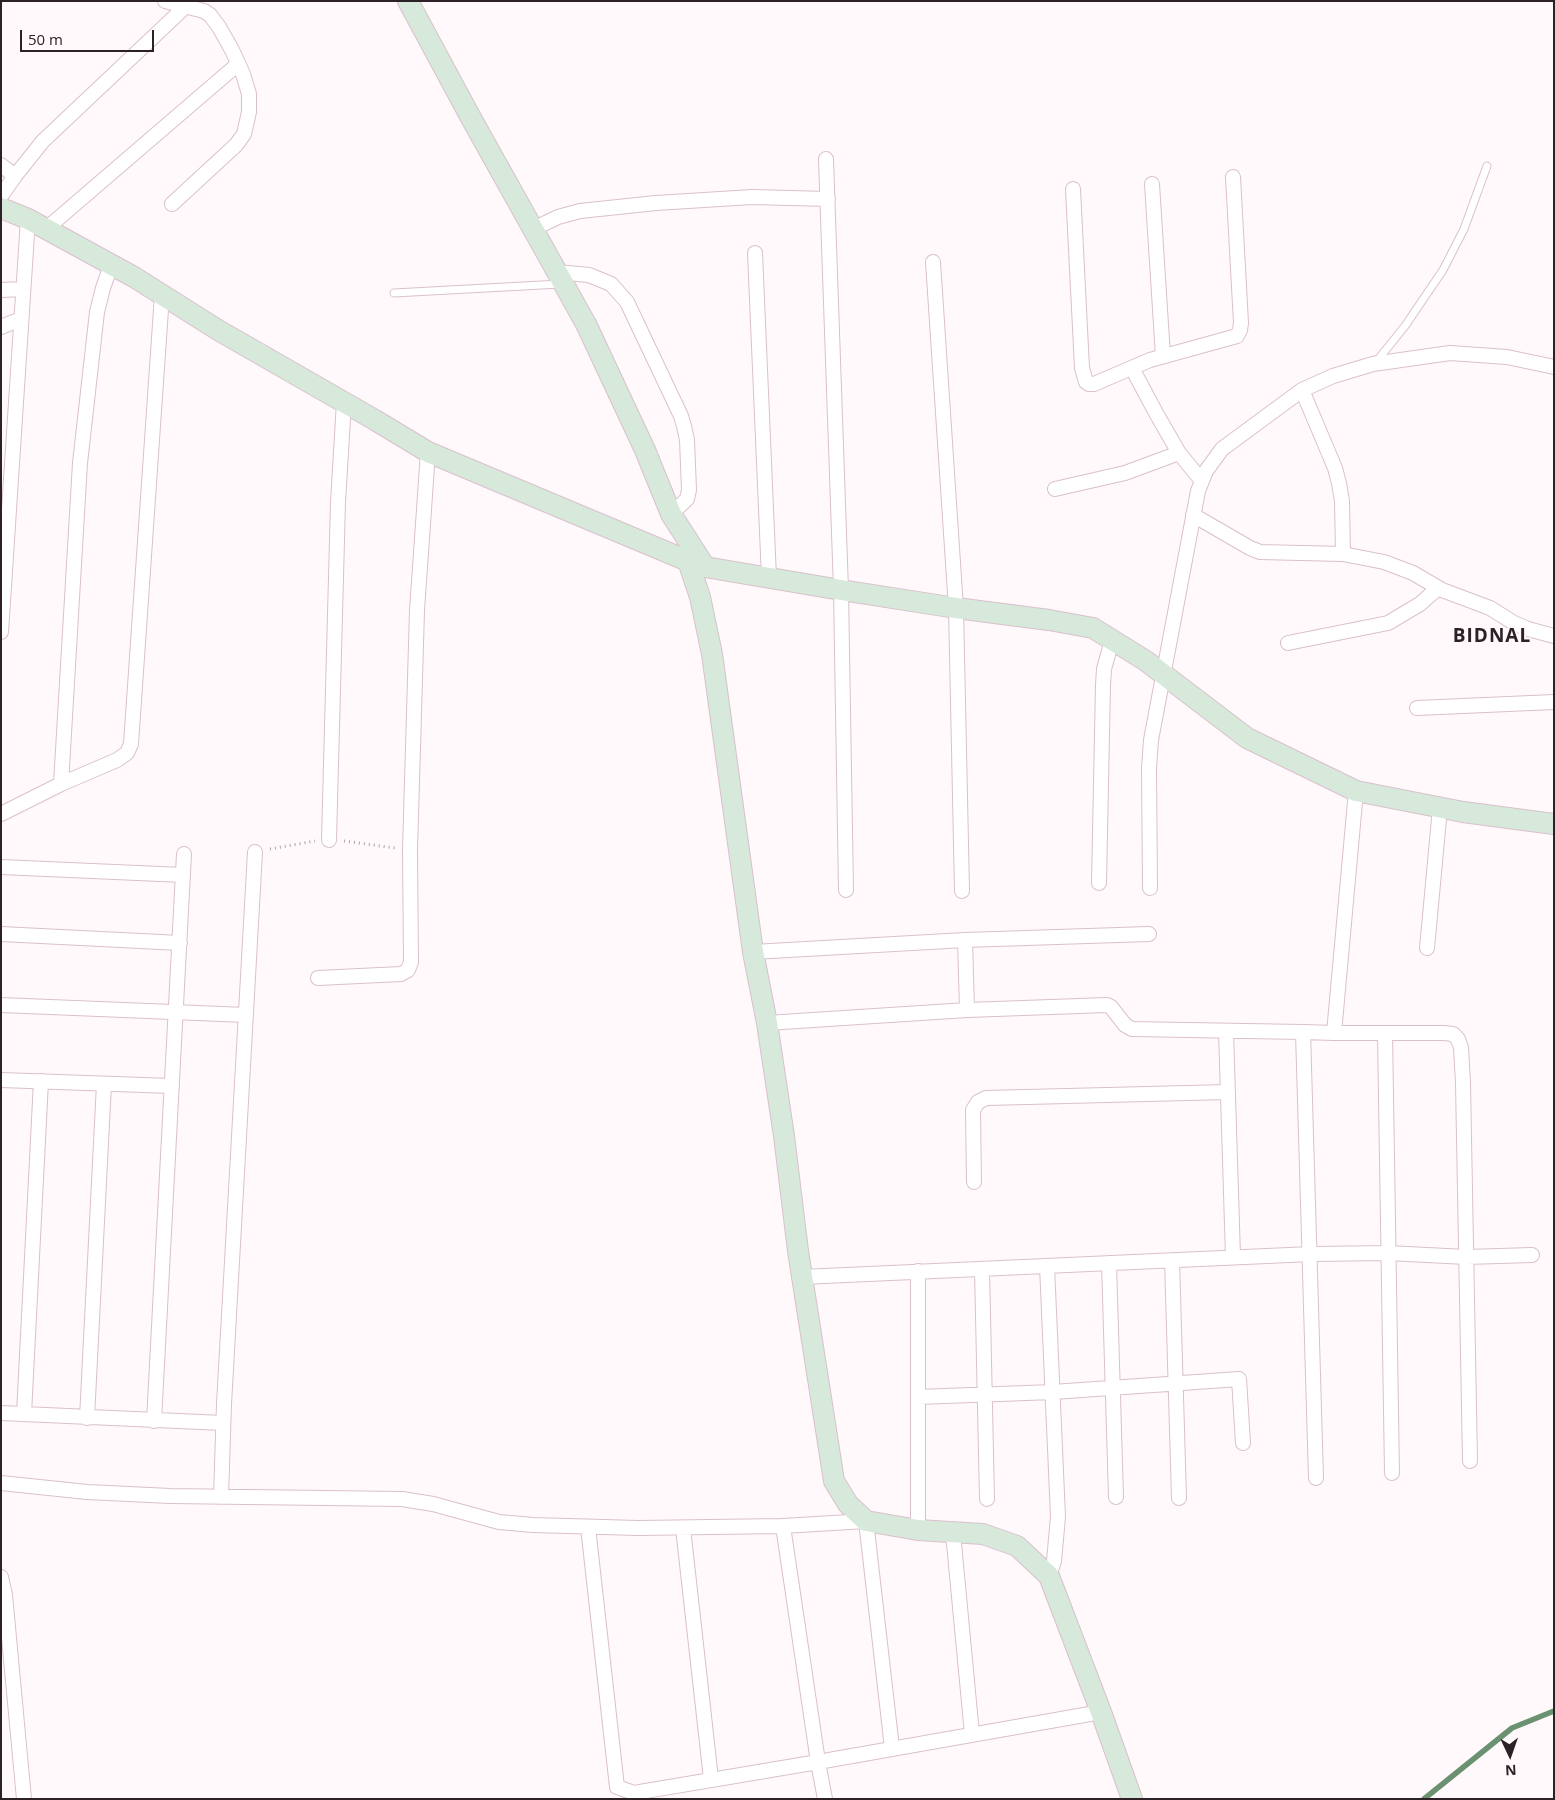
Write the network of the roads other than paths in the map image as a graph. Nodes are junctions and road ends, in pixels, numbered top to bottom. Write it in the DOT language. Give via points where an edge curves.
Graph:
graph roads {
  1 [pos="165,1"];
  2 [pos="408,1"];
  3 [pos="185,7"];
  4 [pos="238,64"];
  5 [pos="826,160"];
  6 [pos="1,165"];
  7 [pos="1487,166"];
  8 [pos="15,176"];
  9 [pos="1233,177"];
  10 [pos="1152,184"];
  11 [pos="1073,189"];
  12 [pos="1,196"];
  13 [pos="828,199"];
  14 [pos="172,204"];
  15 [pos="1,208"];
  16 [pos="28,219"];
  17 [pos="46,229"];
  18 [pos="533,229"];
  19 [pos="755,254"];
  20 [pos="933,262"];
  21 [pos="111,265"];
  22 [pos="560,278"];
  23 [pos="23,289"];
  24 [pos="1,290"];
  25 [pos="394,293"];
  26 [pos="162,295"];
  27 [pos="21,319"];
  28 [pos="1,327"];
  29 [pos="1163,356"];
  30 [pos="1373,364"];
  31 [pos="1554,367"];
  32 [pos="1132,368"];
  33 [pos="1302,390"];
  34 [pos="344,402"];
  35 [pos="428,452"];
  36 [pos="1179,453"];
  37 [pos="1202,481"];
  38 [pos="1055,489"];
  39 [pos="671,514"];
  40 [pos="1193,515"];
  41 [pos="1344,554"];
  42 [pos="696,564"];
  43 [pos="769,578"];
  44 [pos="1438,588"];
  45 [pos="841,590"];
  46 [pos="956,608"];
  47 [pos="1,632"];
  48 [pos="1554,636"];
  49 [pos="1112,640"];
  50 [pos="1288,643"];
  51 [pos="1163,674"];
  52 [pos="1554,702"];
  53 [pos="1417,708"];
  54 [pos="61,784"];
  55 [pos="1356,792"];
  56 [pos="1440,808"];
  57 [pos="1,814"];
  58 [pos="1554,824"];
  59 [pos="330,840"];
  60 [pos="255,852"];
  61 [pos="184,854"];
  62 [pos="1,867"];
  63 [pos="183,875"];
  64 [pos="1100,883"];
  65 [pos="1150,888"];
  66 [pos="846,890"];
  67 [pos="962,891"];
  68 [pos="1,934"];
  69 [pos="1150,934"];
  70 [pos="965,940"];
  71 [pos="180,943"];
  72 [pos="1427,948"];
  73 [pos="753,952"];
  74 [pos="318,978"];
  75 [pos="1,1005"];
  76 [pos="967,1010"];
  77 [pos="176,1012"];
  78 [pos="246,1015"];
  79 [pos="767,1024"];
  80 [pos="1226,1031"];
  81 [pos="1303,1032"];
  82 [pos="1334,1033"];
  83 [pos="1385,1033"];
  84 [pos="1,1080"];
  85 [pos="41,1081"];
  86 [pos="104,1084"];
  87 [pos="172,1086"];
  88 [pos="1228,1092"];
  89 [pos="974,1182"];
  90 [pos="1388,1253"];
  91 [pos="1311,1254"];
  92 [pos="1532,1255"];
  93 [pos="1233,1257"];
  94 [pos="1466,1257"];
  95 [pos="1172,1260"];
  96 [pos="1109,1263"];
  97 [pos="1047,1266"];
  98 [pos="982,1269"];
  99 [pos="918,1272"];
  100 [pos="802,1277"];
  101 [pos="1175,1383"];
  102 [pos="1112,1387"];
  103 [pos="1053,1392"];
  104 [pos="985,1395"];
  105 [pos="918,1397"];
  106 [pos="1,1413"];
  107 [pos="24,1414"];
  108 [pos="87,1418"];
  109 [pos="154,1421"];
  110 [pos="223,1423"];
  111 [pos="1243,1443"];
  112 [pos="1470,1462"];
  113 [pos="1392,1473"];
  114 [pos="1316,1478"];
  115 [pos="1,1483"];
  116 [pos="221,1497"];
  117 [pos="1116,1497"];
  118 [pos="1179,1498"];
  119 [pos="987,1500"];
  120 [pos="866,1521"];
  121 [pos="783,1526"];
  122 [pos="588,1527"];
  123 [pos="683,1528"];
  124 [pos="918,1530"];
  125 [pos="953,1533"];
  126 [pos="1049,1576"];
  127 [pos="1,1577"];
  128 [pos="1101,1712"];
  129 [pos="972,1734"];
  130 [pos="892,1748"];
  131 [pos="818,1762"];
  132 [pos="711,1779"];
  133 [pos="1128,1798"];
  134 [pos="24,1799"];
  135 [pos="825,1799"];
  1 -- 3 [label="street"];
  2 -- 18 [label="main road"];
  3 -- 4 [label="street" via="210,15"];
  3 -- 8 [label="street" via="43,141"];
  4 -- 14 [label="street" via="249,94 244,134"];
  4 -- 17 [label="street"];
  5 -- 13 [label="street"];
  6 -- 8 [label="street"];
  7 -- 30 [label="lane" via="1464,229 1443,270 1405,326"];
  8 -- 12 [label="street"];
  9 -- 29 [label="street" via="1240,330 1237,336 1229,339"];
  10 -- 29 [label="street"];
  11 -- 32 [label="street" via="1084,376 1086,382 1094,384"];
  13 -- 18 [label="street" via="752,197 656,203 580,211"];
  13 -- 45 [label="street"];
  15 -- 16 [label="main road"];
  16 -- 17 [label="main road"];
  16 -- 23 [label="street"];
  17 -- 21 [label="main road"];
  18 -- 22 [label="main road"];
  19 -- 43 [label="street"];
  20 -- 46 [label="street"];
  21 -- 26 [label="main road"];
  21 -- 54 [label="street" via="97,312 80,463"];
  22 -- 25 [label="lane"];
  22 -- 39 [label="main road" via="603,360"];
  22 -- 39 [label="street" via="589,274 611,284 632,311 681,416 687,440 689,490 686,499"];
  23 -- 24 [label="street"];
  23 -- 27 [label="street"];
  26 -- 34 [label="main road"];
  26 -- 54 [label="street" via="131,744 127,753 117,760"];
  27 -- 28 [label="street"];
  27 -- 47 [label="street"];
  29 -- 32 [label="street"];
  30 -- 31 [label="street" via="1450,353 1506,357"];
  30 -- 33 [label="street"];
  32 -- 36 [label="street"];
  33 -- 37 [label="street" via="1222,449"];
  33 -- 41 [label="street" via="1340,483"];
  34 -- 35 [label="main road"];
  34 -- 59 [label="street" via="338,502"];
  35 -- 42 [label="main road"];
  35 -- 74 [label="street" via="417,610 410,850 411,962 408,970 400,974"];
  36 -- 37 [label="street"];
  36 -- 38 [label="street" via="1125,473"];
  37 -- 40 [label="street"];
  39 -- 42 [label="main road"];
  40 -- 41 [label="street" via="1260,552"];
  40 -- 51 [label="street"];
  41 -- 44 [label="street" via="1384,562 1413,573"];
  42 -- 43 [label="main road"];
  42 -- 73 [label="main road" via="712,654"];
  43 -- 45 [label="main road"];
  44 -- 48 [label="street" via="1490,608 1528,629"];
  44 -- 50 [label="street" via="1388,624"];
  45 -- 46 [label="main road"];
  45 -- 66 [label="street"];
  46 -- 49 [label="main road" via="1093,628"];
  46 -- 67 [label="street"];
  49 -- 51 [label="main road"];
  49 -- 64 [label="street" via="1103,685"];
  51 -- 55 [label="main road" via="1247,738"];
  51 -- 65 [label="street" via="1150,740"];
  52 -- 53 [label="street"];
  54 -- 57 [label="street"];
  55 -- 56 [label="main road"];
  55 -- 82 [label="street"];
  56 -- 58 [label="main road"];
  56 -- 72 [label="street"];
  60 -- 78 [label="street"];
  61 -- 63 [label="street"];
  62 -- 63 [label="street"];
  63 -- 71 [label="street"];
  68 -- 71 [label="street"];
  69 -- 70 [label="street"];
  70 -- 73 [label="street"];
  70 -- 76 [label="street"];
  71 -- 77 [label="street"];
  73 -- 79 [label="main road"];
  75 -- 77 [label="street"];
  76 -- 79 [label="street"];
  76 -- 80 [label="street" via="1107,1005 1132,1029"];
  77 -- 78 [label="street"];
  77 -- 87 [label="street"];
  78 -- 110 [label="street"];
  79 -- 100 [label="main road"];
  80 -- 81 [label="street"];
  80 -- 88 [label="street"];
  81 -- 82 [label="street"];
  81 -- 91 [label="street"];
  82 -- 83 [label="street"];
  83 -- 90 [label="street"];
  83 -- 94 [label="street" via="1444,1033 1453,1034 1458,1039 1463,1083"];
  84 -- 85 [label="street"];
  85 -- 86 [label="street"];
  85 -- 107 [label="street"];
  86 -- 87 [label="street"];
  86 -- 108 [label="street"];
  87 -- 109 [label="street"];
  88 -- 89 [label="street" via="986,1098 973,1110"];
  88 -- 93 [label="street"];
  90 -- 91 [label="street"];
  90 -- 94 [label="street"];
  90 -- 113 [label="street"];
  91 -- 93 [label="street"];
  91 -- 114 [label="street"];
  92 -- 94 [label="street"];
  93 -- 95 [label="street"];
  94 -- 112 [label="street"];
  95 -- 96 [label="street"];
  95 -- 101 [label="street"];
  96 -- 97 [label="street"];
  96 -- 102 [label="street"];
  97 -- 98 [label="street"];
  97 -- 103 [label="street"];
  98 -- 99 [label="street"];
  98 -- 104 [label="street"];
  99 -- 100 [label="street"];
  99 -- 105 [label="street"];
  100 -- 120 [label="main road" via="834,1481 848,1504"];
  101 -- 102 [label="street"];
  101 -- 111 [label="street" via="1239,1379"];
  101 -- 118 [label="street"];
  102 -- 103 [label="street"];
  102 -- 117 [label="street"];
  103 -- 104 [label="street"];
  103 -- 126 [label="street" via="1058,1517 1054,1561"];
  104 -- 105 [label="street"];
  104 -- 119 [label="street"];
  105 -- 124 [label="street"];
  106 -- 107 [label="street"];
  107 -- 108 [label="street"];
  108 -- 109 [label="street"];
  109 -- 110 [label="street"];
  110 -- 116 [label="street"];
  115 -- 116 [label="street" via="88,1492"];
  116 -- 122 [label="street" via="402,1499 499,1522"];
  120 -- 121 [label="street"];
  120 -- 124 [label="main road"];
  120 -- 130 [label="street"];
  121 -- 123 [label="street"];
  121 -- 131 [label="street"];
  122 -- 123 [label="street"];
  122 -- 132 [label="street" via="617,1787 634,1792"];
  123 -- 132 [label="street"];
  124 -- 125 [label="main road"];
  125 -- 126 [label="main road" via="983,1534 1016,1546"];
  125 -- 129 [label="street"];
  126 -- 128 [label="main road"];
  127 -- 134 [label="street"];
  128 -- 129 [label="street"];
  128 -- 133 [label="main road"];
  129 -- 130 [label="street"];
  130 -- 131 [label="street"];
  131 -- 132 [label="street"];
  131 -- 135 [label="street"];
}
